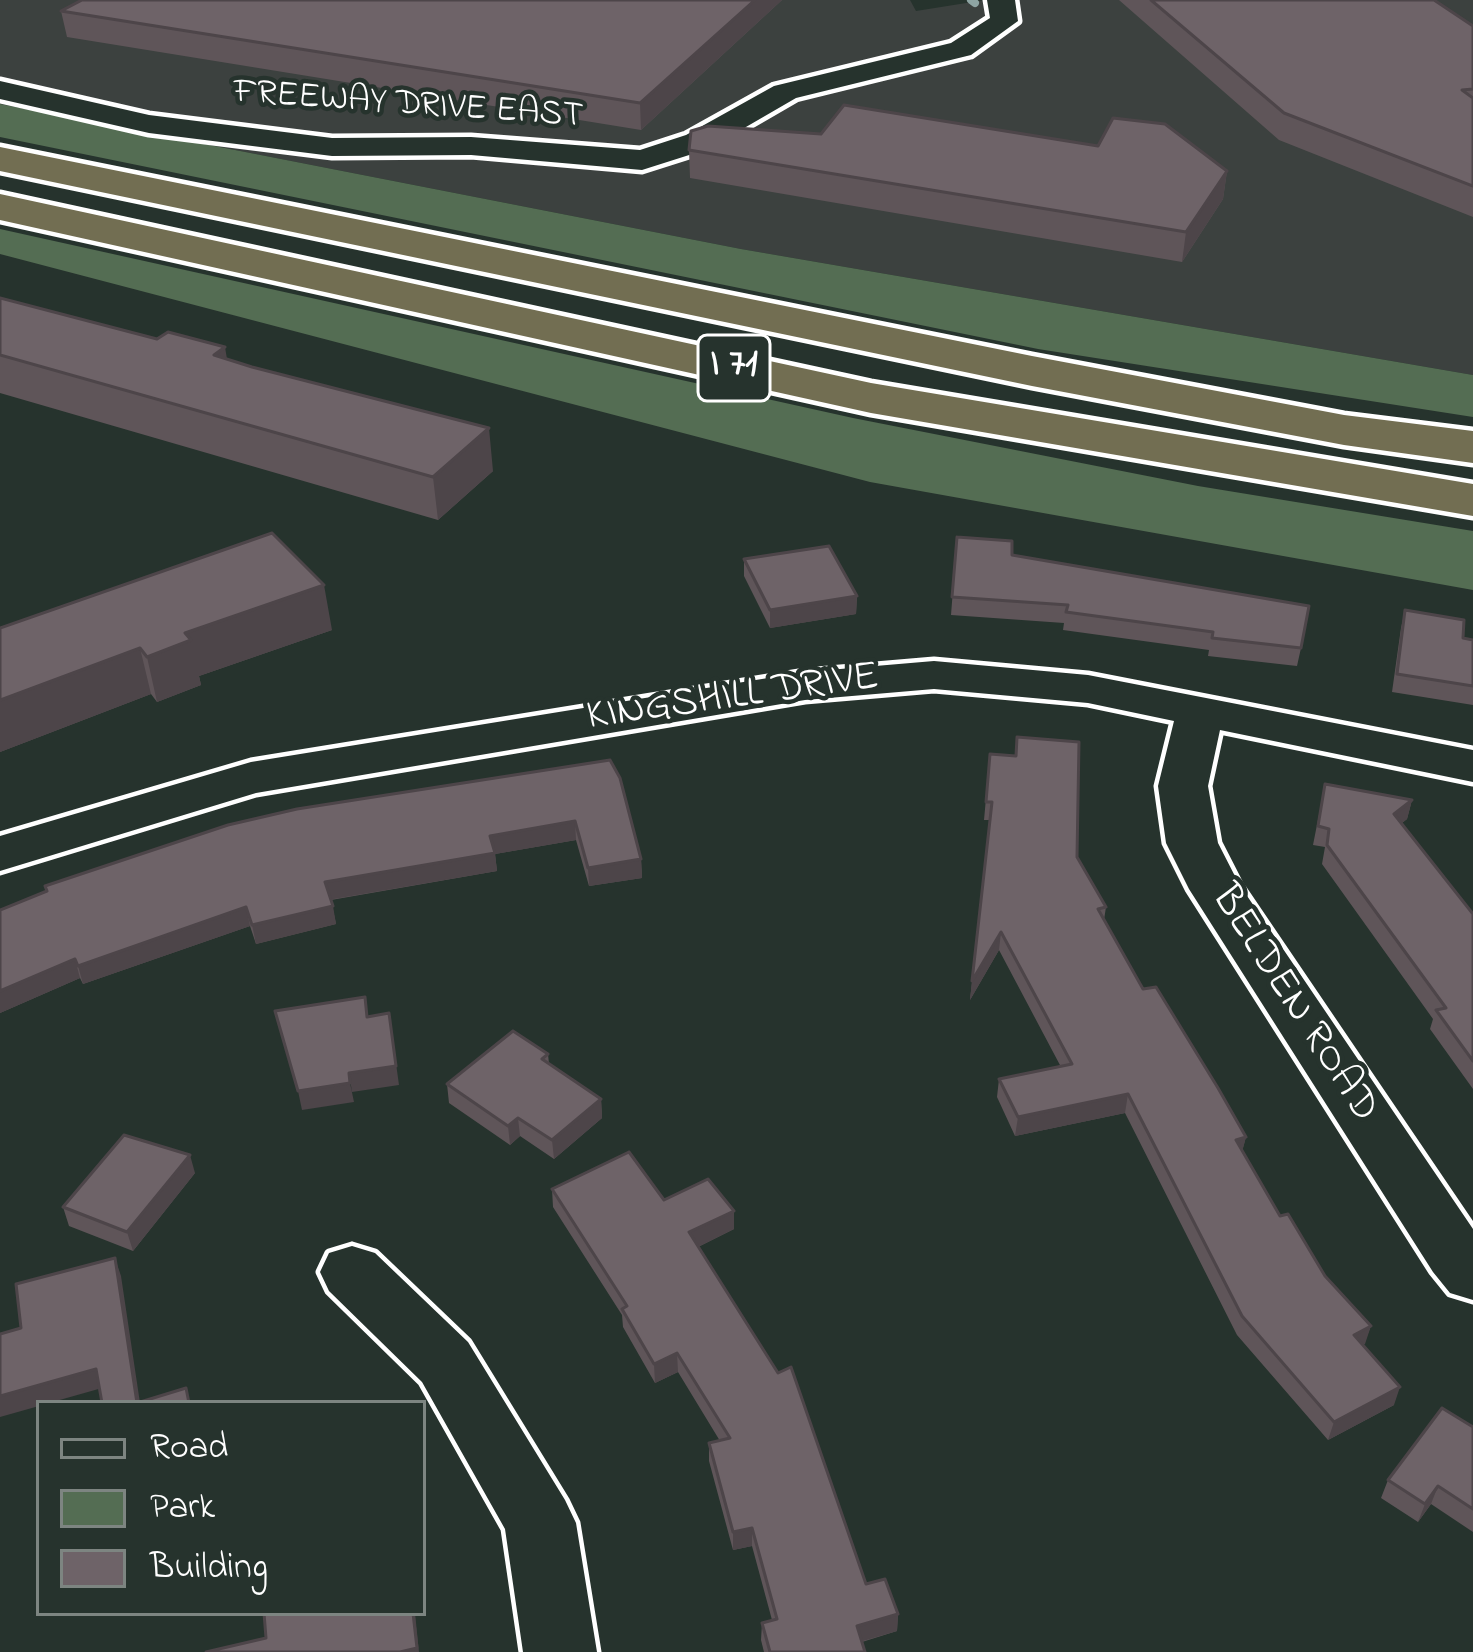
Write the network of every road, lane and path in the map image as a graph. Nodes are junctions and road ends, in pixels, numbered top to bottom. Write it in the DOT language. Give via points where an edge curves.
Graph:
graph roads {
  1 [pos="1001,0"];
  2 [pos="0,90"];
  3 [pos="0,159"];
  4 [pos="0,207"];
  5 [pos="1473,447"];
  6 [pos="1473,500"];
  7 [pos="1200,713"];
  8 [pos="1473,766"];
  9 [pos="0,854"];
  10 [pos="352,1272"];
  11 [pos="1473,1274"];
  12 [pos="560,1652"];
  1 -- 2 [label="street, FREEWAY DRIVE EAST" via="1004,21 961,49 784,92 670,153 610,162 471,146 332,147 149,124"];
  3 -- 5 [label="highway, I 71" via="1032,371"];
  4 -- 6 [label="highway, I 71" via="871,398"];
  7 -- 8 [label="street, KINGSHILL DRIVE"];
  7 -- 9 [label="street, KINGSHILL DRIVE" via="995,677 871,678 251,778"];
  7 -- 11 [label="street, BELDEN ROAD" via="1183,786 1192,843"];
  10 -- 12 [label="street" via="445,1362 540,1523"];
}
